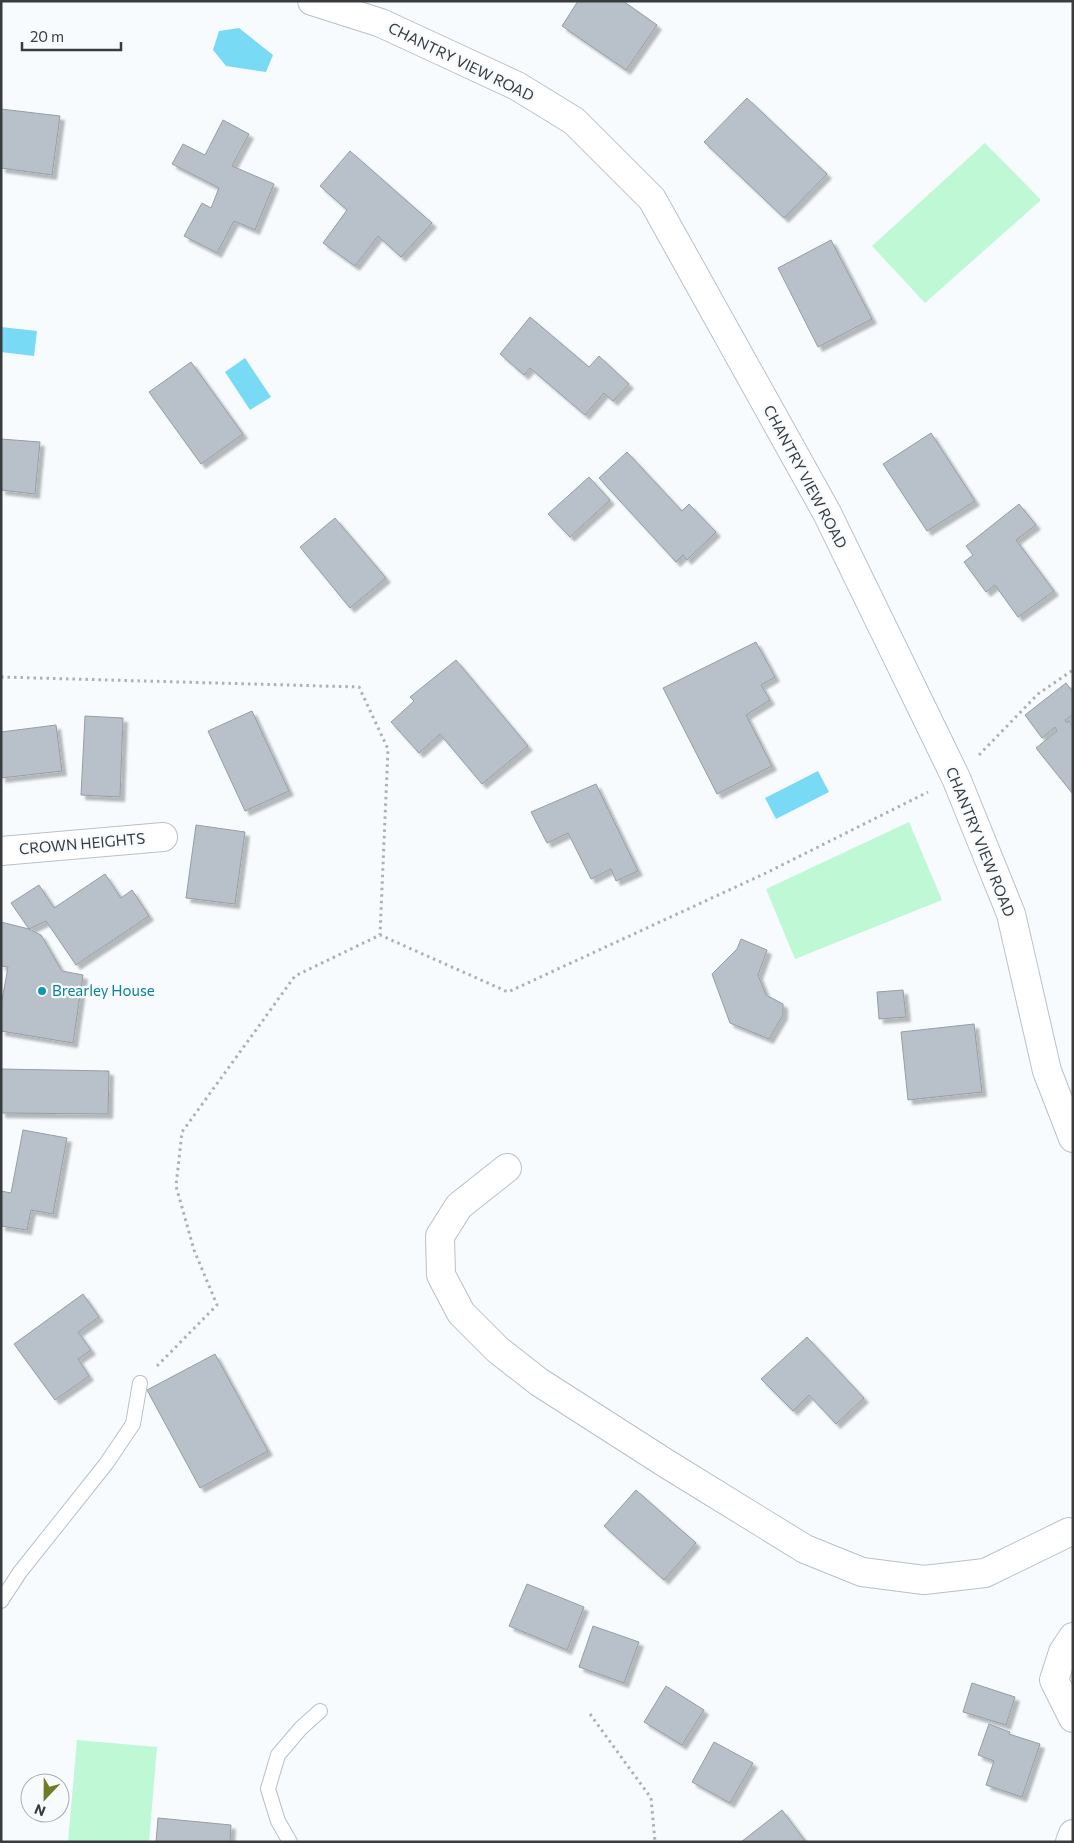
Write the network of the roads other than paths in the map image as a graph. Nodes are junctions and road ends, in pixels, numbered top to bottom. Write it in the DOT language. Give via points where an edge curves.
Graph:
graph roads {
  1 [pos="312,1"];
  2 [pos="163,837"];
  3 [pos="1,851"];
  4 [pos="1073,1138"];
  5 [pos="507,1168"];
  6 [pos="140,1383"];
  7 [pos="1073,1533"];
  8 [pos="1,1601"];
  9 [pos="1073,1637"];
  10 [pos="320,1711"];
  11 [pos="1073,1718"];
  12 [pos="1073,1834"];
  13 [pos="290,1842"];
  14 [pos="1070,1842"];
  1 -- 4 [label="street, CHANTRY VIEW ROAD" via="382,23 517,86 574,121 652,199 827,513 956,778 1011,914 1047,1071"];
  2 -- 3 [label="street, CROWN HEIGHTS"];
  5 -- 7 [label="street" via="459,1206 440,1236 441,1275 461,1312 498,1350 539,1382 806,1548 862,1572 924,1580 985,1573 1069,1532"];
  6 -- 8 [label="lane" via="133,1424"];
  9 -- 11 [label="street" via="1063,1652 1054,1680"];
  10 -- 13 [label="lane" via="278,1755 268,1789 278,1821"];
  12 -- 14 [label="street"];
}
